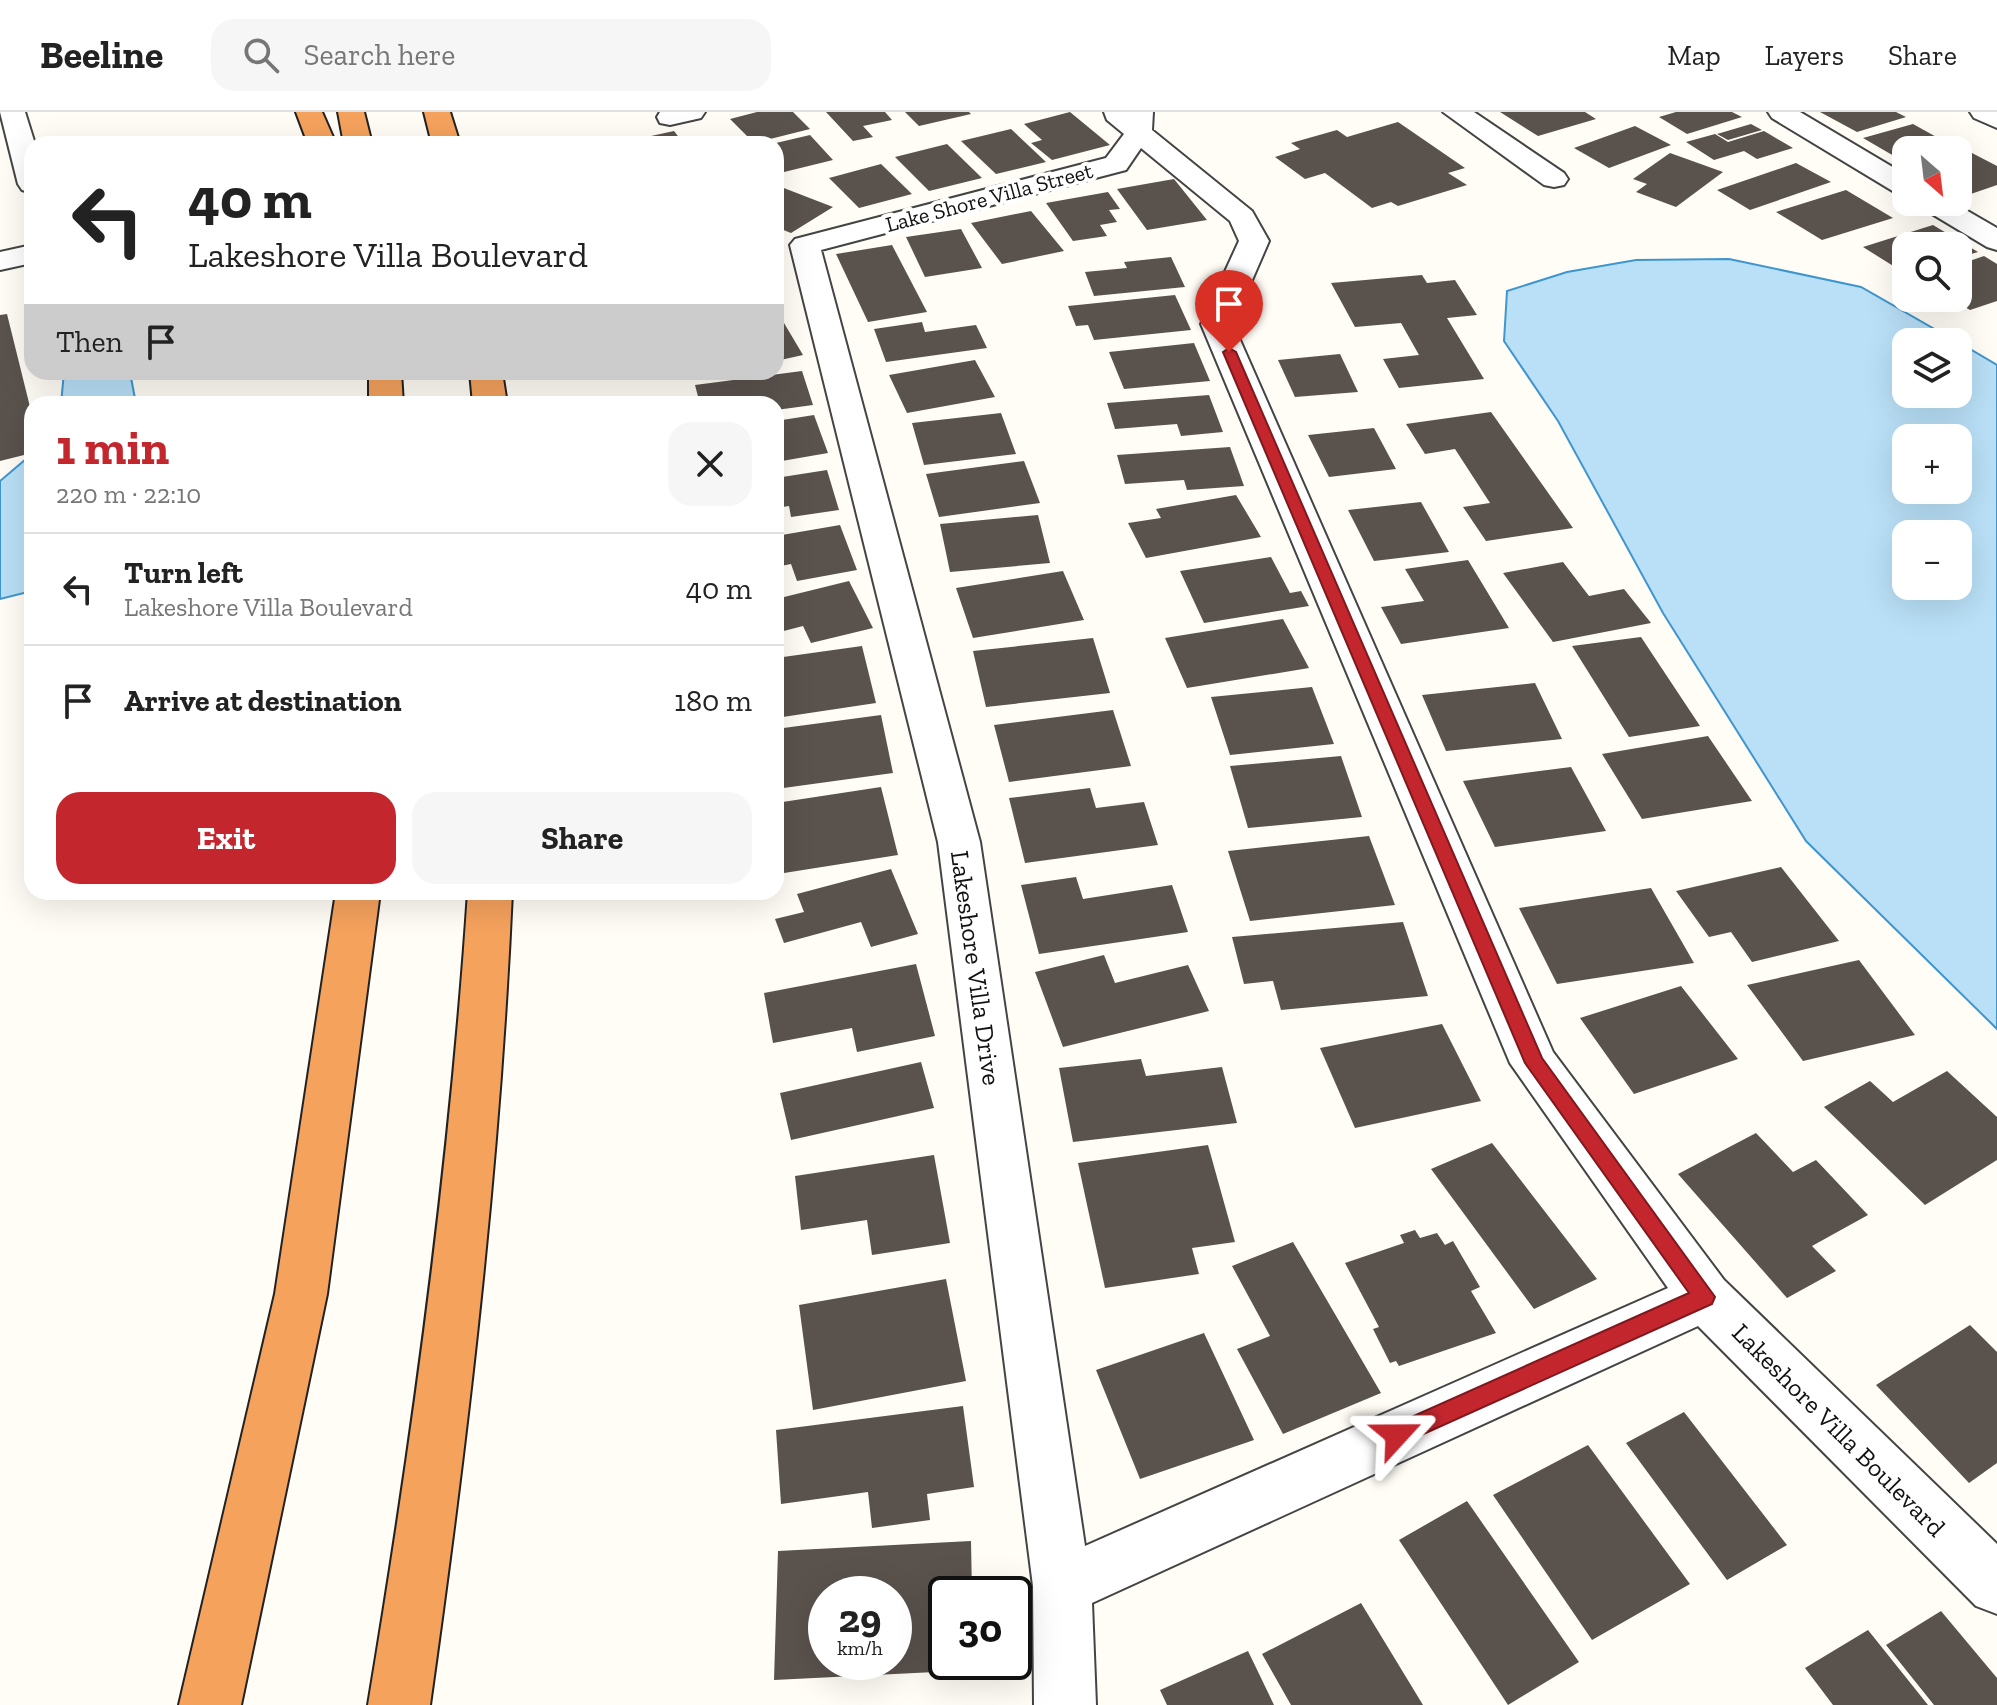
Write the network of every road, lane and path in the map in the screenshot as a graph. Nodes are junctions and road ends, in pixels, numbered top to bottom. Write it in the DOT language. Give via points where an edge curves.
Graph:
graph roads {
  1 [pos="12,112"];
  2 [pos="309,112"];
  3 [pos="351,112"];
  4 [pos="437,112"];
  5 [pos="458,112"];
  6 [pos="1456,112"];
  7 [pos="1781,112"];
  8 [pos="1983,112"];
  9 [pos="1131,119"];
  10 [pos="1997,120"];
  11 [pos="319,136"];
  12 [pos="356,136"];
  13 [pos="444,136"];
  14 [pos="456,136"];
  15 [pos="24,178"];
  16 [pos="1554,179"];
  17 [pos="1892,179"];
  18 [pos="1955,216"];
  19 [pos="1997,241"];
  20 [pos="805,245"];
  21 [pos="24,256"];
  22 [pos="0,261"];
  23 [pos="357,900"];
  24 [pos="490,900"];
  25 [pos="1705,1297"];
  26 [pos="1997,1585"];
  27 [pos="1062,1586"];
  28 [pos="210,1705"];
  29 [pos="399,1705"];
  30 [pos="1065,1705"];
  1 -- 15 [label="street"];
  2 -- 11 [label="highway"];
  3 -- 12 [label="highway"];
  4 -- 13 [label="highway"];
  5 -- 14 [label="highway"];
  6 -- 16 [label="street"];
  7 -- 17 [label="street"];
  8 -- 10 [label="street"];
  9 -- 20 [label="street, Lake Shore Villa Street" via="1116,164"];
  9 -- 25 [label="street, Lakeshore Villa Boulevard" via="1242,217 1254,241 1217,324 1534,1063"];
  18 -- 19 [label="street"];
  20 -- 27 [label="street, Lakeshore Villa Drive" via="959,842"];
  21 -- 22 [label="street"];
  23 -- 28 [label="highway" via="301,1294"];
  24 -- 29 [label="highway" via="471,1138"];
  25 -- 26 [label="street, Lakeshore Villa Boulevard"];
  25 -- 27 [label="street"];
  27 -- 30 [label="street, Lakeshore Villa Drive"];
}
